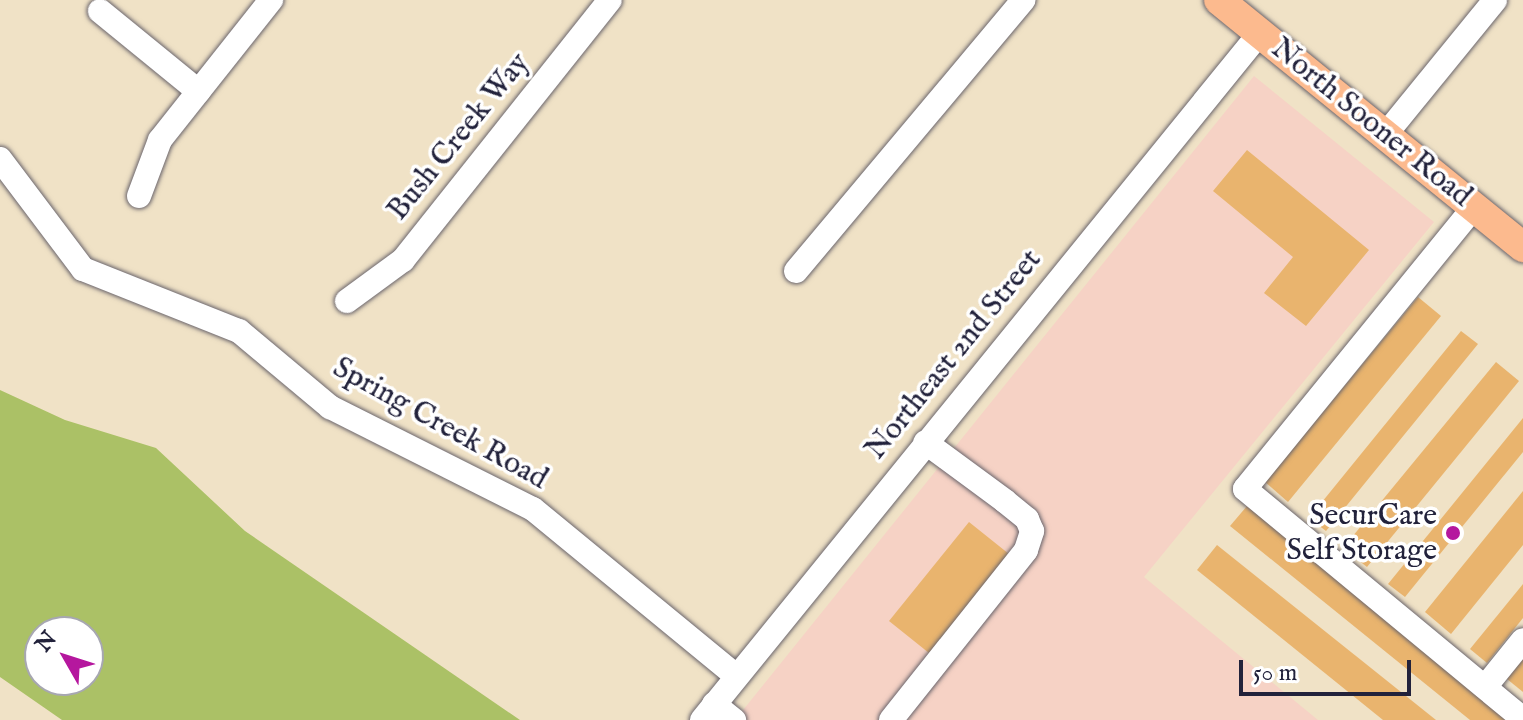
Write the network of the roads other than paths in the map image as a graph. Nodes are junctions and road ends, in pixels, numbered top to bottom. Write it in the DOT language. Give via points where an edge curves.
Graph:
graph roads {
  1 [pos="271,0"];
  2 [pos="610,0"];
  3 [pos="1023,0"];
  4 [pos="1219,0"];
  5 [pos="1495,0"];
  6 [pos="100,11"];
  7 [pos="1260,33"];
  8 [pos="198,91"];
  9 [pos="1385,135"];
  10 [pos="0,159"];
  11 [pos="139,196"];
  12 [pos="1474,207"];
  13 [pos="1523,247"];
  14 [pos="796,271"];
  15 [pos="347,301"];
  16 [pos="925,442"];
  17 [pos="1523,640"];
  18 [pos="736,676"];
  19 [pos="1485,687"];
  20 [pos="708,712"];
  21 [pos="1523,719"];
  22 [pos="734,720"];
  23 [pos="891,720"];
  1 -- 8 [label="street"];
  2 -- 15 [label="street, Bush Creek Way" via="403,260"];
  3 -- 14 [label="street"];
  4 -- 7 [label="main road, North Sooner Road"];
  5 -- 9 [label="street"];
  6 -- 8 [label="street"];
  7 -- 9 [label="main road, North Sooner Road"];
  7 -- 16 [label="street, Northeast 2nd Street"];
  8 -- 11 [label="street" via="160,140"];
  9 -- 12 [label="main road, North Sooner Road"];
  10 -- 18 [label="street, Spring Creek Road" via="83,269 239,331 330,407 533,509"];
  12 -- 13 [label="main road, North Sooner Road"];
  12 -- 19 [label="street" via="1245,489"];
  16 -- 18 [label="street, Northeast 2nd Street"];
  16 -- 23 [label="street" via="1016,510 1032,531 1026,550"];
  17 -- 19 [label="street"];
  18 -- 20 [label="street, Northeast 2nd Street"];
  19 -- 21 [label="street"];
  20 -- 22 [label="street"];
}
